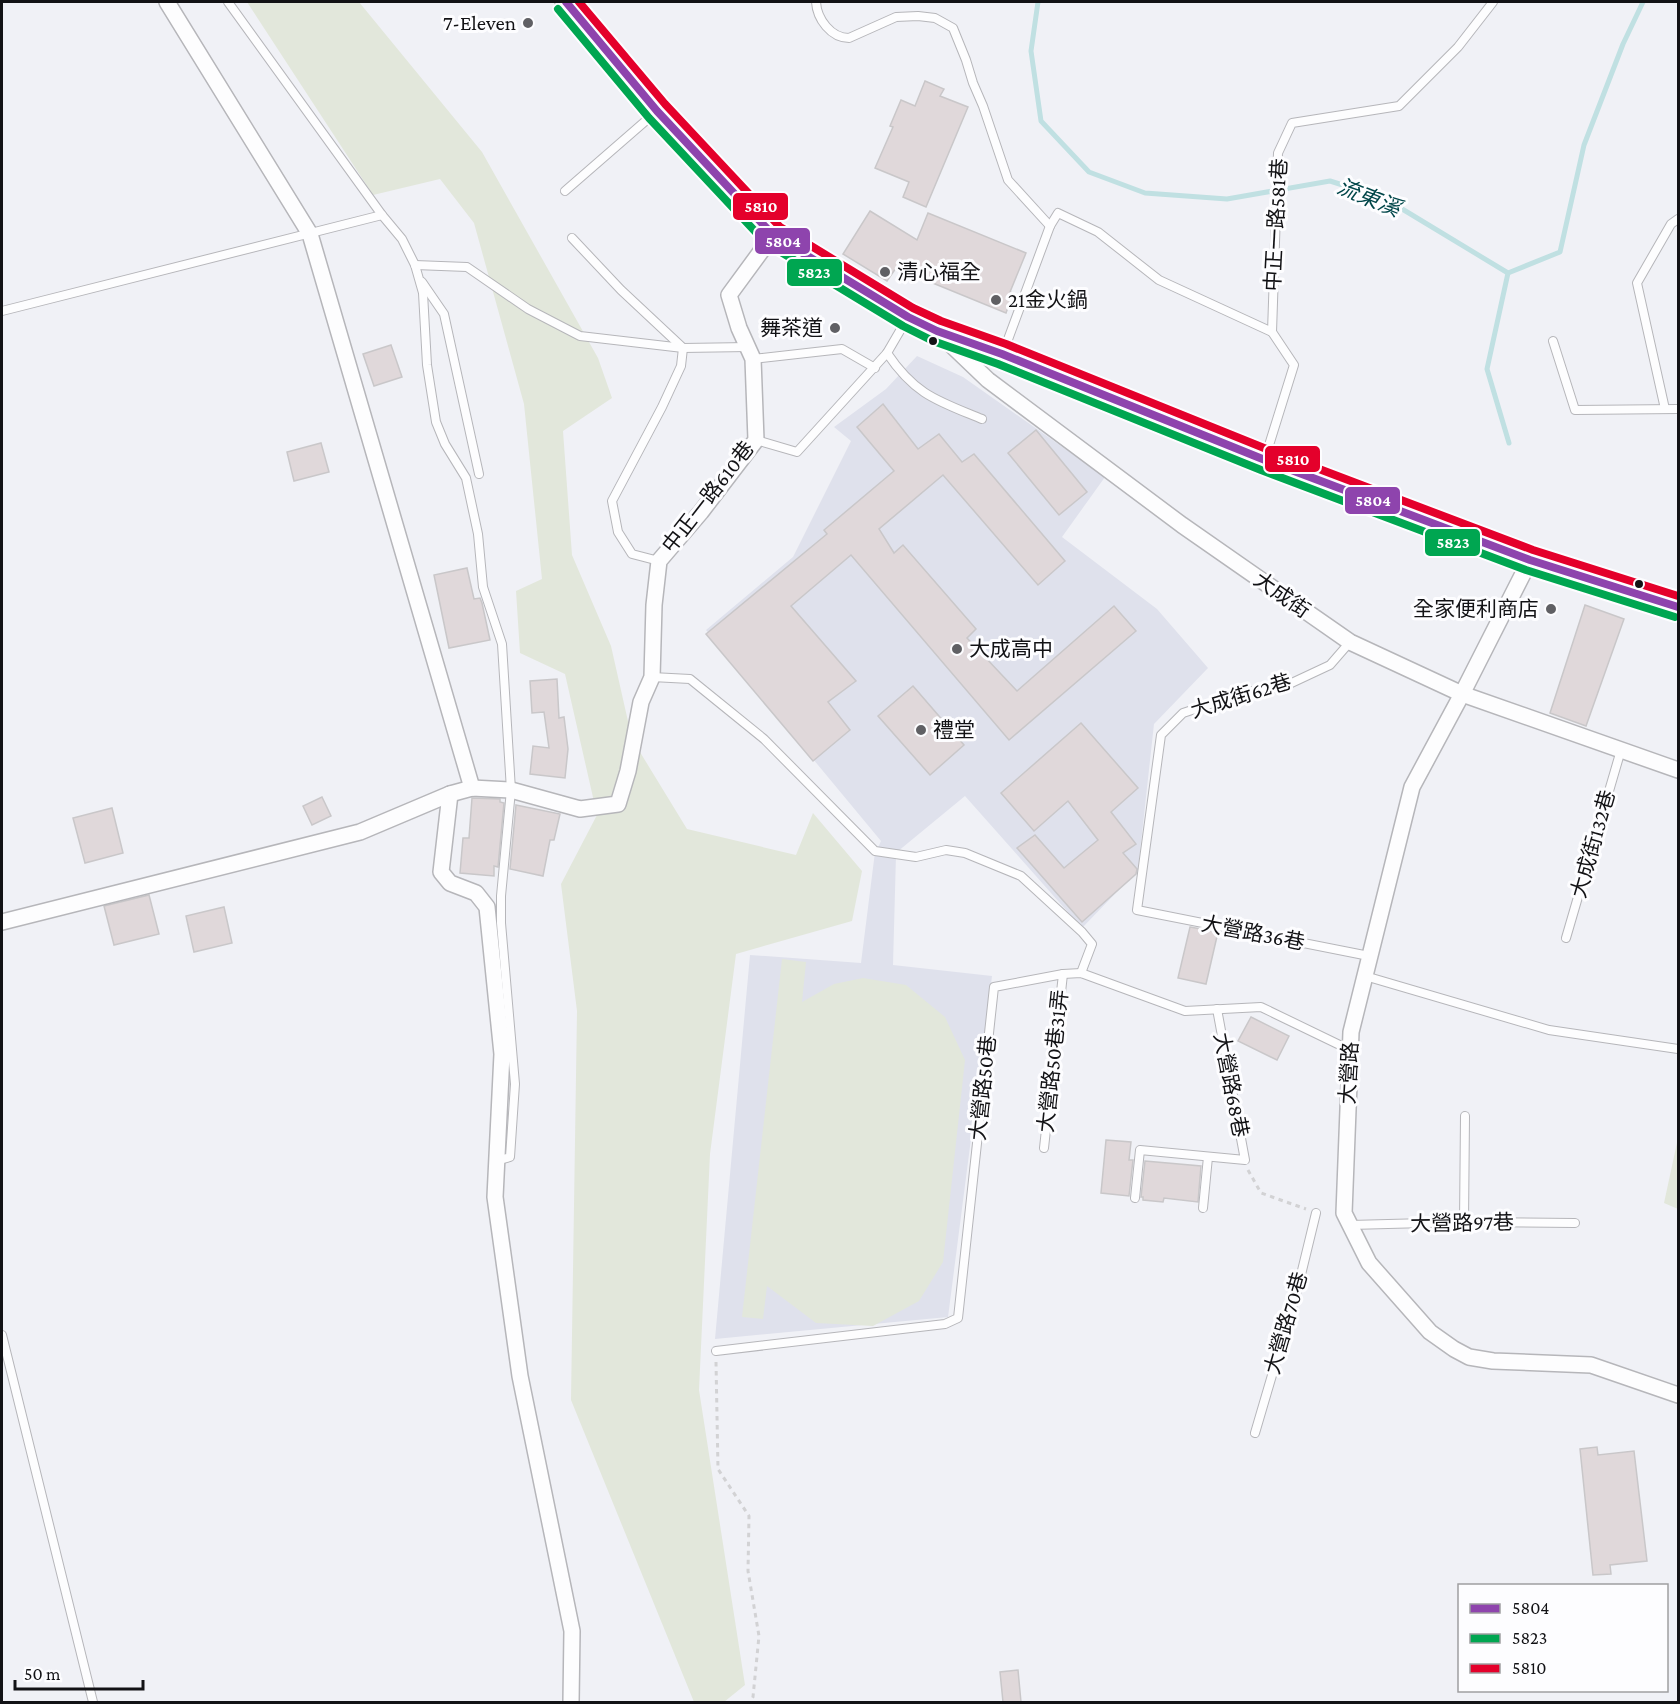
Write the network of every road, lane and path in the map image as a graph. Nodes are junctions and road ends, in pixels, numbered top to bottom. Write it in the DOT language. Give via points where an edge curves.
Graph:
graph roads {
  1 [pos="167,2"];
  2 [pos="228,2"];
  3 [pos="566,2"];
  4 [pos="816,2"];
  5 [pos="1493,2"];
  6 [pos="657,111"];
  7 [pos="565,190"];
  8 [pos="382,215"];
  9 [pos="1678,219"];
  10 [pos="1050,226"];
  11 [pos="310,234"];
  12 [pos="773,235"];
  13 [pos="572,238"];
  14 [pos="416,265"];
  15 [pos="418,276"];
  16 [pos="2,311"];
  17 [pos="908,316"];
  18 [pos="937,331"];
  19 [pos="1272,332"];
  20 [pos="1553,341"];
  21 [pos="683,348"];
  22 [pos="751,353"];
  23 [pos="887,353"];
  24 [pos="1002,354"];
  25 [pos="874,368"];
  26 [pos="1665,409"];
  27 [pos="1678,409"];
  28 [pos="982,419"];
  29 [pos="756,440"];
  30 [pos="1265,460"];
  31 [pos="479,474"];
  32 [pos="1530,560"];
  33 [pos="658,561"];
  34 [pos="1678,607"];
  35 [pos="1350,642"];
  36 [pos="652,677"];
  37 [pos="1462,694"];
  38 [pos="1621,750"];
  39 [pos="1678,770"];
  40 [pos="472,788"];
  41 [pos="511,789"];
  42 [pos="450,794"];
  43 [pos="1137,910"];
  44 [pos="2,922"];
  45 [pos="1566,938"];
  46 [pos="1368,956"];
  47 [pos="1081,973"];
  48 [pos="1063,974"];
  49 [pos="1365,976"];
  50 [pos="1217,1010"];
  51 [pos="1678,1048"];
  52 [pos="1350,1050"];
  53 [pos="1465,1116"];
  54 [pos="1044,1148"];
  55 [pos="1208,1157"];
  56 [pos="1245,1160"];
  57 [pos="496,1161"];
  58 [pos="1135,1198"];
  59 [pos="1203,1208"];
  60 [pos="1316,1213"];
  61 [pos="1464,1222"];
  62 [pos="1575,1223"];
  63 [pos="1350,1225"];
  64 [pos="2,1335"];
  65 [pos="716,1351"];
  66 [pos="1678,1395"];
  67 [pos="1255,1433"];
  68 [pos="93,1702"];
  69 [pos="571,1702"];
  70 [pos="750,1702"];
  1 -- 11 [label="street"];
  2 -- 8 [label="lane"];
  3 -- 6 [label="main road"];
  4 -- 10 [label="lane" via="816,11 826,27 844,38 896,17 935,18 953,28 1008,180"];
  5 -- 19 [label="lane, 中正一路581巷" via="1458,47 1399,106 1292,123 1278,153"];
  6 -- 7 [label="lane"];
  6 -- 12 [label="main road"];
  8 -- 11 [label="lane"];
  8 -- 14 [label="lane" via="402,239"];
  9 -- 26 [label="lane" via="1671,224 1637,283"];
  10 -- 19 [label="lane" via="1058,213 1098,232 1159,280"];
  10 -- 24 [label="lane"];
  11 -- 16 [label="lane"];
  11 -- 40 [label="street"];
  12 -- 17 [label="main road"];
  12 -- 22 [label="street, 中正一路610巷" via="729,295"];
  13 -- 21 [label="lane" via="621,291"];
  14 -- 15 [label="lane"];
  14 -- 21 [label="lane" via="467,267 528,309 580,336"];
  15 -- 31 [label="lane" via="444,314"];
  15 -- 41 [label="lane" via="436,422 466,478 478,534 483,587 502,644"];
  17 -- 18 [label="main road"];
  17 -- 23 [label="lane"];
  18 -- 24 [label="main road"];
  18 -- 35 [label="street, 大成街" via="988,380 1182,525"];
  19 -- 30 [label="lane" via="1294,365"];
  20 -- 26 [label="lane" via="1575,410"];
  21 -- 22 [label="lane"];
  21 -- 33 [label="lane" via="681,366 662,407 612,501 618,532 632,554"];
  22 -- 25 [label="lane" via="842,349"];
  22 -- 29 [label="street, 中正一路610巷"];
  23 -- 25 [label="lane"];
  23 -- 28 [label="lane" via="901,373 931,399"];
  24 -- 30 [label="main road"];
  25 -- 29 [label="lane" via="797,452"];
  26 -- 27 [label="lane"];
  29 -- 33 [label="street, 中正一路610巷"];
  30 -- 32 [label="main road"];
  32 -- 34 [label="main road"];
  32 -- 37 [label="street, 大營路"];
  33 -- 36 [label="street, 中正一路610巷"];
  35 -- 37 [label="street, 大成街"];
  35 -- 43 [label="lane, 大成街62巷" via="1330,665 1283,687 1246,692 1183,713 1161,735"];
  36 -- 41 [label="street, 中正一路610巷" via="641,702 618,804 580,809"];
  36 -- 47 [label="lane" via="690,679 764,739 874,851 916,857 946,850 965,853 1021,876 1092,944"];
  37 -- 38 [label="street, 大成街"];
  37 -- 46 [label="street, 大營路" via="1412,787"];
  38 -- 39 [label="street, 大成街"];
  38 -- 45 [label="lane, 大成街132巷"];
  40 -- 41 [label="street"];
  40 -- 42 [label="street"];
  41 -- 57 [label="lane" via="501,923 515,1084 510,1157"];
  42 -- 44 [label="street" via="360,832"];
  42 -- 57 [label="street" via="441,872 450,884 476,893 487,907 502,1054"];
  43 -- 46 [label="lane, 大營路36巷"];
  46 -- 49 [label="street, 大營路"];
  47 -- 48 [label="lane, 大營路50巷"];
  47 -- 50 [label="lane, 大營路50巷" via="1185,1011"];
  48 -- 54 [label="lane, 大營路50巷31弄"];
  48 -- 65 [label="lane, 大營路50巷" via="994,987 958,1318 945,1324"];
  49 -- 51 [label="lane" via="1549,1030"];
  49 -- 52 [label="street, 大營路"];
  50 -- 52 [label="lane, 大營路50巷" via="1262,1007"];
  50 -- 56 [label="lane, 大營路68巷"];
  52 -- 63 [label="street, 大營路" via="1344,1213"];
  53 -- 61 [label="lane"];
  55 -- 56 [label="lane, 大營路68巷"];
  55 -- 58 [label="lane, 大營路68巷" via="1140,1150"];
  55 -- 59 [label="lane"];
  56 -- 60 [label="path, 大營路68巷" via="1261,1193"];
  57 -- 69 [label="street" via="495,1197 520,1376 572,1631"];
  60 -- 67 [label="lane, 大營路70巷"];
  61 -- 62 [label="lane, 大營路97巷"];
  61 -- 63 [label="lane, 大營路97巷"];
  63 -- 66 [label="street, 大營路" via="1369,1263 1430,1332 1461,1353 1493,1361 1591,1365"];
  64 -- 68 [label="lane"];
  65 -- 70 [label="path" via="718,1469 749,1516 748,1571 759,1636"];
}
